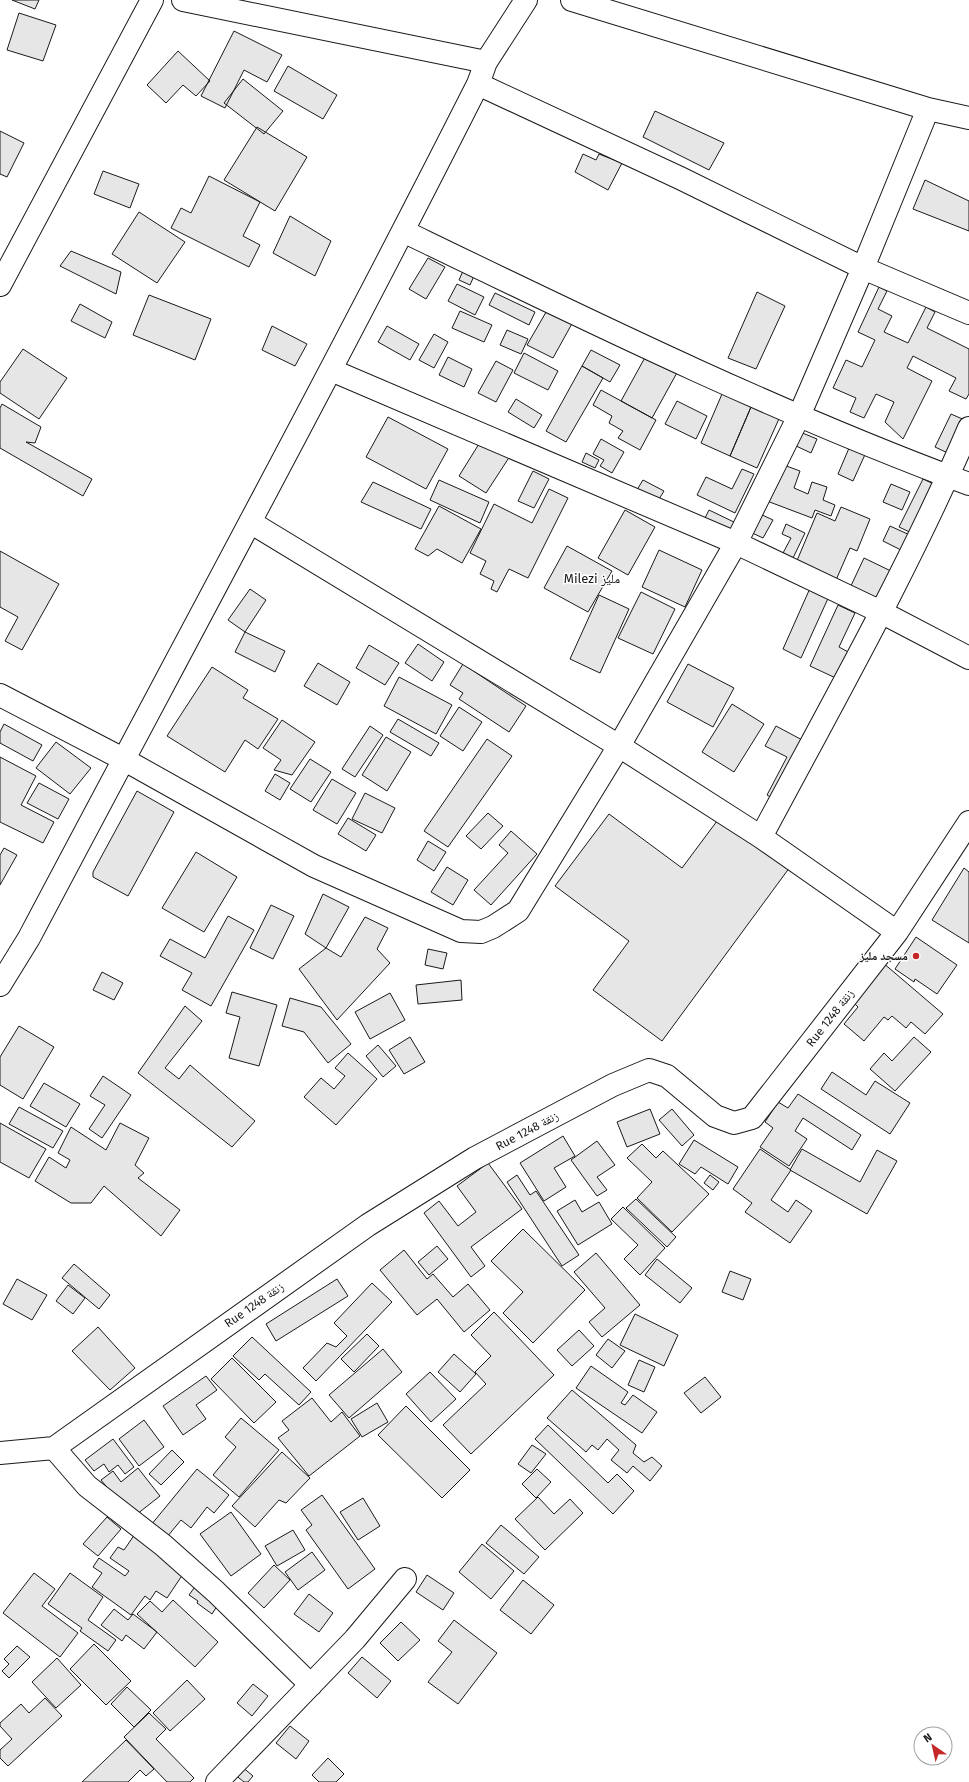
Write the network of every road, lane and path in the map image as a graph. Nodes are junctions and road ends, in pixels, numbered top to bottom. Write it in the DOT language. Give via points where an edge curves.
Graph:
graph roads {
  1 [pos="152,0"];
  2 [pos="183,0"];
  3 [pos="526,0"];
  4 [pos="572,0"];
  5 [pos="486,62"];
  6 [pos="478,84"];
  7 [pos="928,109"];
  8 [pos="969,118"];
  9 [pos="403,231"];
  10 [pos="863,268"];
  11 [pos="0,285"];
  12 [pos="969,313"];
  13 [pos="331,370"];
  14 [pos="799,416"];
  15 [pos="969,428"];
  16 [pos="948,476"];
  17 [pos="969,484"];
  18 [pos="250,522"];
  19 [pos="736,543"];
  20 [pos="881,612"];
  21 [pos="969,658"];
  22 [pos="0,694"];
  23 [pos="619,746"];
  24 [pos="123,759"];
  25 [pos="969,822"];
  26 [pos="761,837"];
  27 [pos="897,932"];
  28 [pos="0,986"];
  29 [pos="54,1448"];
  30 [pos="0,1453"];
  31 [pos="405,1579"];
  32 [pos="311,1685"];
  33 [pos="217,1782"];
  1 -- 11 [label="street"];
  2 -- 5 [label="street"];
  3 -- 5 [label="street"];
  4 -- 7 [label="street"];
  5 -- 6 [label="street"];
  6 -- 9 [label="street"];
  6 -- 10 [label="street" via="680,178"];
  7 -- 8 [label="street"];
  7 -- 10 [label="street"];
  9 -- 13 [label="street"];
  9 -- 14 [label="street" via="599,326"];
  10 -- 12 [label="street"];
  10 -- 14 [label="street"];
  13 -- 18 [label="street"];
  13 -- 19 [label="street"];
  14 -- 16 [label="street"];
  14 -- 19 [label="street"];
  15 -- 16 [label="street"];
  16 -- 17 [label="street"];
  16 -- 20 [label="street"];
  18 -- 23 [label="street"];
  18 -- 24 [label="street"];
  19 -- 20 [label="street"];
  19 -- 23 [label="street"];
  20 -- 21 [label="street"];
  20 -- 26 [label="street"];
  22 -- 24 [label="street"];
  23 -- 24 [label="street" via="518,911 481,932 461,931 314,866"];
  23 -- 26 [label="street"];
  24 -- 28 [label="street" via="29,938"];
  25 -- 27 [label="street, Rue 1248 زنقة"];
  26 -- 27 [label="street"];
  27 -- 29 [label="street, Rue 1248 زنقة" via="752,1118 734,1123 715,1116 667,1076 649,1070 613,1084 475,1158 368,1225"];
  29 -- 30 [label="street"];
  29 -- 32 [label="street" via="87,1486 163,1545 216,1592"];
  31 -- 32 [label="street" via="355,1639"];
  32 -- 33 [label="street"];
}
